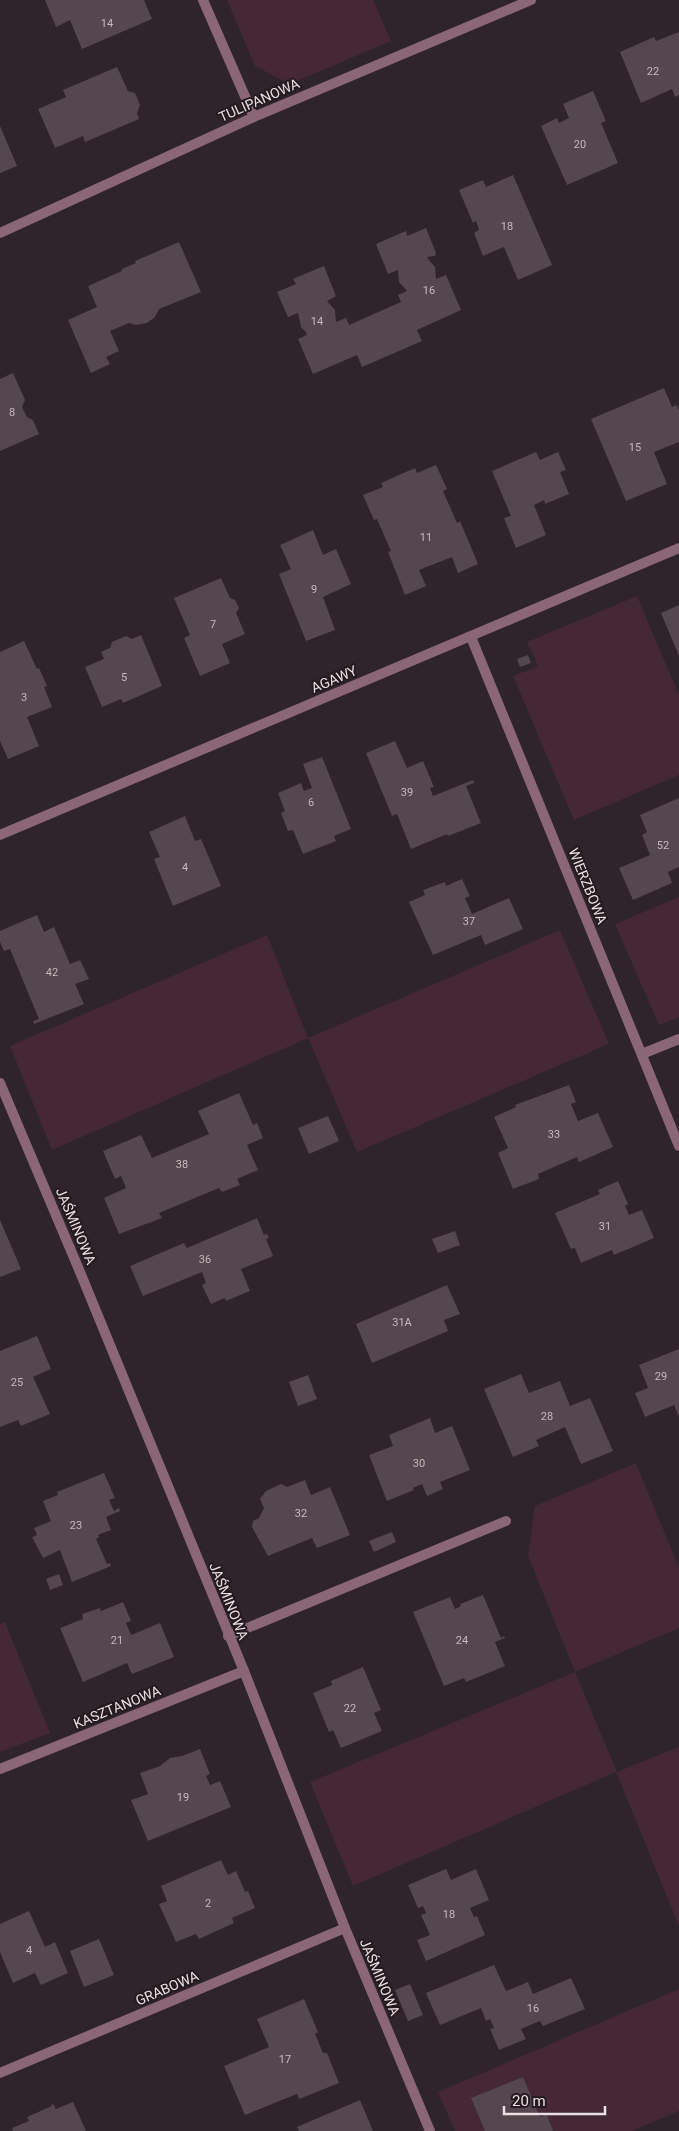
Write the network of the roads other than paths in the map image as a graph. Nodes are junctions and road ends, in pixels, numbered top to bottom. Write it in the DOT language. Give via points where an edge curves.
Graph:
graph roads {
  1 [pos="203,0"];
  2 [pos="531,0"];
  3 [pos="254,117"];
  4 [pos="0,233"];
  5 [pos="679,548"];
  6 [pos="471,637"];
  7 [pos="0,835"];
  8 [pos="679,1039"];
  9 [pos="642,1054"];
  10 [pos="0,1083"];
  11 [pos="679,1146"];
  12 [pos="506,1521"];
  13 [pos="228,1636"];
  14 [pos="244,1671"];
  15 [pos="0,1769"];
  16 [pos="345,1928"];
  17 [pos="0,2073"];
  18 [pos="430,2131"];
  1 -- 3 [label="street"];
  2 -- 3 [label="street, TULIPANOWA"];
  3 -- 4 [label="street, TULIPANOWA"];
  5 -- 6 [label="street, AGAWY"];
  6 -- 7 [label="street, AGAWY"];
  6 -- 9 [label="street, WIERZBOWA"];
  8 -- 9 [label="street"];
  9 -- 11 [label="street, WIERZBOWA"];
  10 -- 13 [label="street, JAŚMINOWA"];
  12 -- 13 [label="street"];
  13 -- 14 [label="street, JAŚMINOWA"];
  14 -- 15 [label="street, KASZTANOWA"];
  14 -- 16 [label="street, JAŚMINOWA"];
  16 -- 17 [label="street, GRABOWA"];
  16 -- 18 [label="street, JAŚMINOWA"];
}
